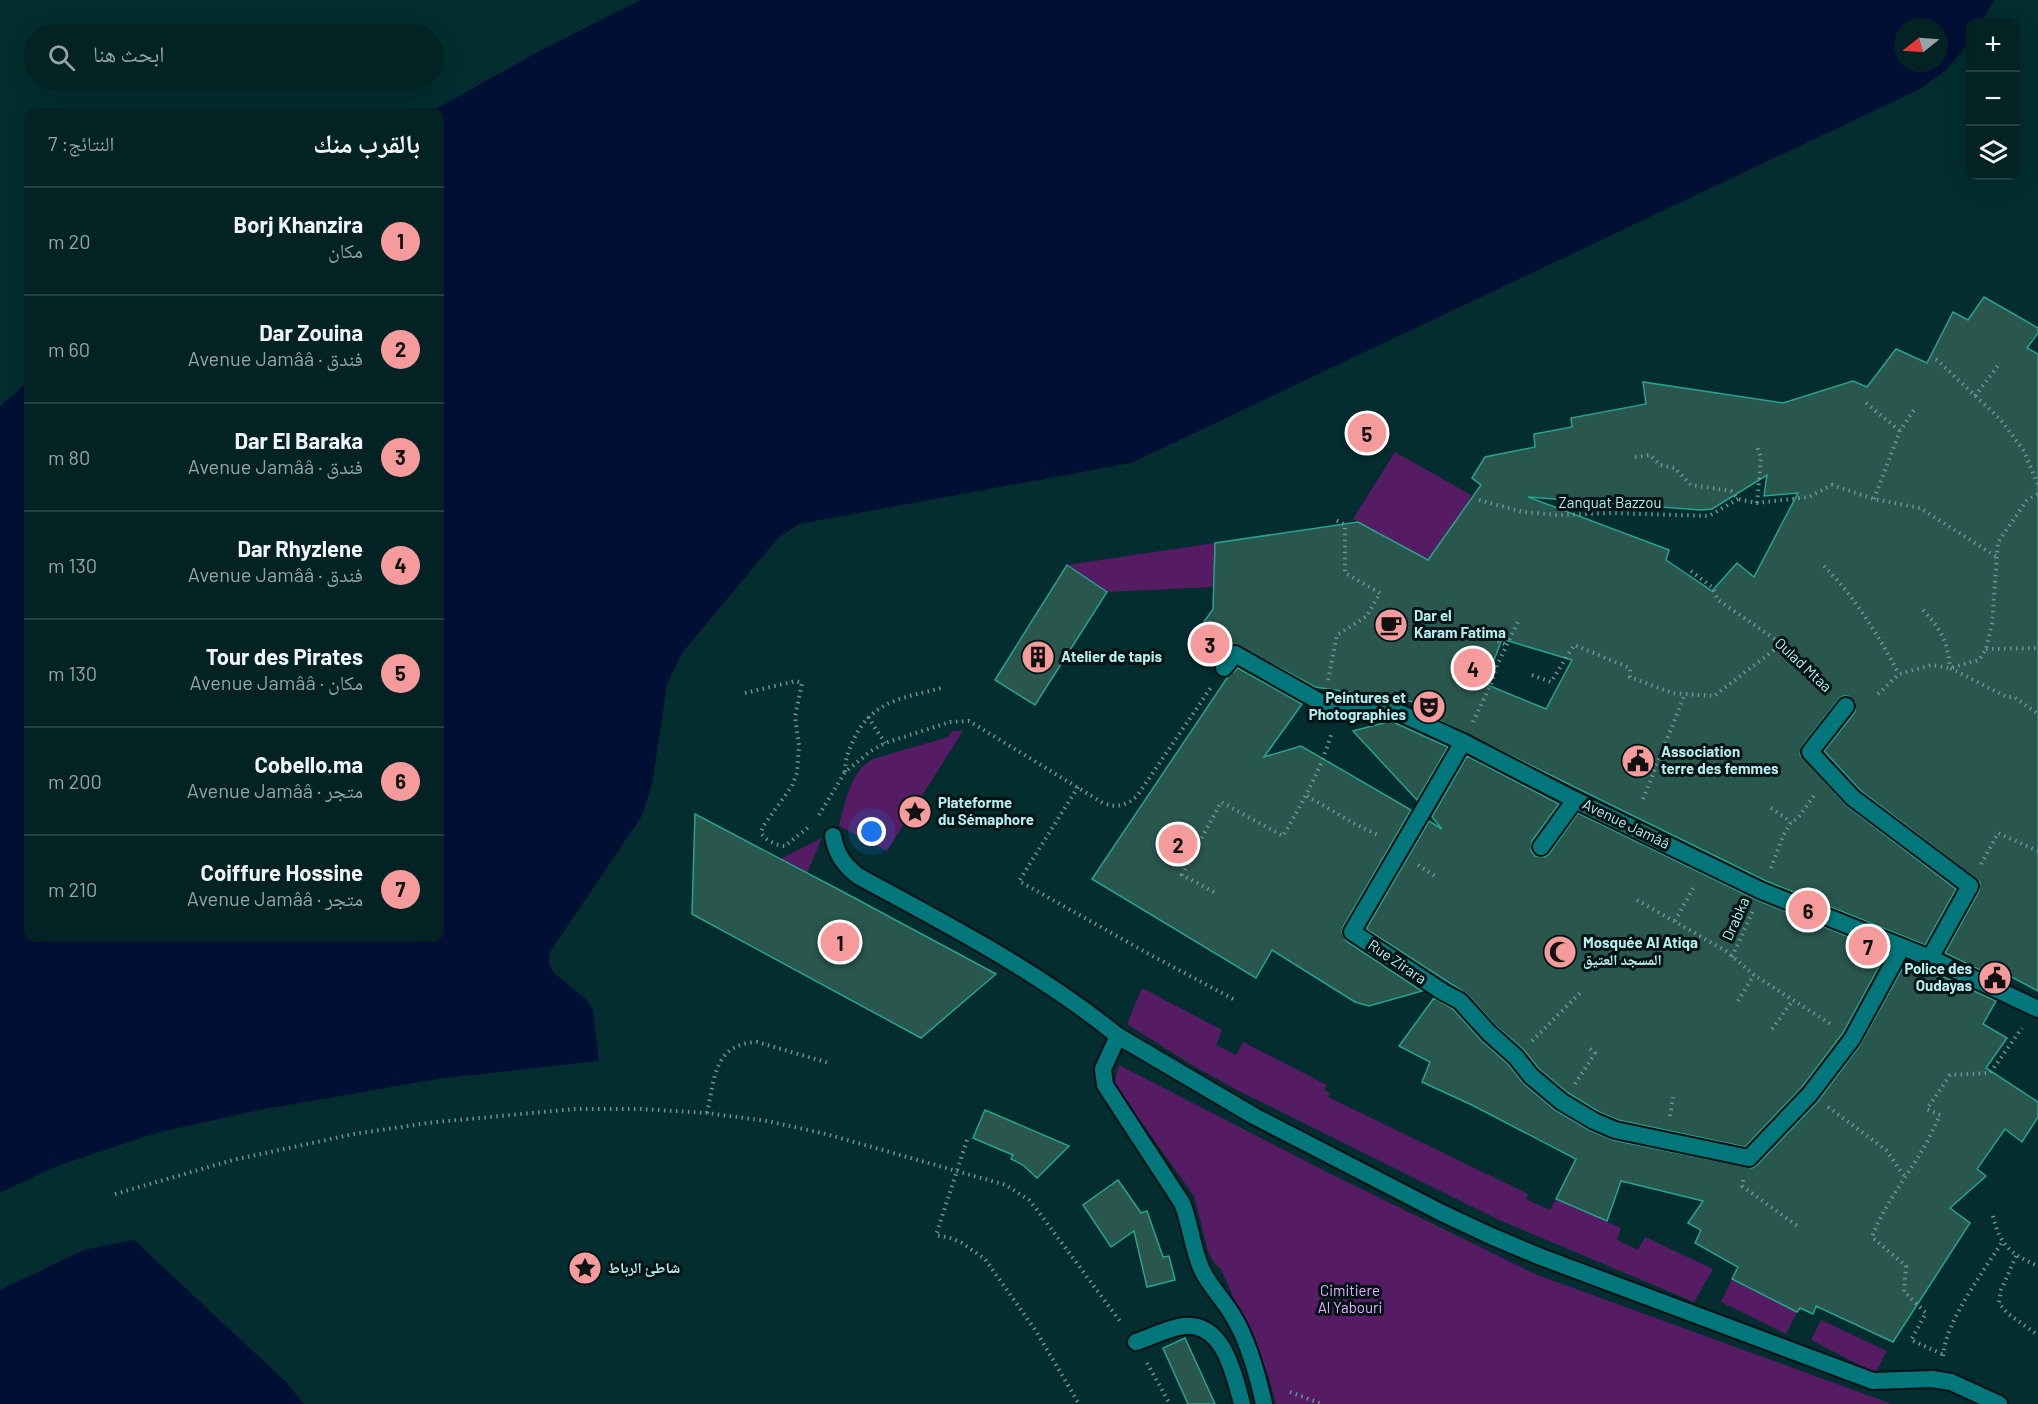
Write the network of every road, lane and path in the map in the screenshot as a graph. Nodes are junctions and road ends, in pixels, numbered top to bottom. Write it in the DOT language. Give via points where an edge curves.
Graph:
graph roads {
  1 [pos="1936,359"];
  2 [pos="2000,363"];
  3 [pos="1975,396"];
  4 [pos="1866,403"];
  5 [pos="1914,410"];
  6 [pos="1900,431"];
  7 [pos="1757,446"];
  8 [pos="1635,457"];
  9 [pos="2038,485"];
  10 [pos="2038,494"];
  11 [pos="1738,499"];
  12 [pos="1874,499"];
  13 [pos="1479,500"];
  14 [pos="1757,503"];
  15 [pos="1335,520"];
  16 [pos="1997,558"];
  17 [pos="1824,566"];
  18 [pos="1691,571"];
  19 [pos="1923,610"];
  20 [pos="1518,622"];
  21 [pos="1475,633"];
  22 [pos="1782,644"];
  23 [pos="1508,645"];
  24 [pos="2038,648"];
  25 [pos="1986,649"];
  26 [pos="1224,668"];
  27 [pos="1950,668"];
  28 [pos="1899,674"];
  29 [pos="1532,675"];
  30 [pos="945,687"];
  31 [pos="745,693"];
  32 [pos="1685,694"];
  33 [pos="1878,694"];
  34 [pos="1323,705"];
  35 [pos="1846,706"];
  36 [pos="1338,712"];
  37 [pos="2038,714"];
  38 [pos="868,717"];
  39 [pos="1463,742"];
  40 [pos="885,744"];
  41 [pos="845,772"];
  42 [pos="1830,774"];
  43 [pos="1078,787"];
  44 [pos="1306,796"];
  45 [pos="1643,799"];
  46 [pos="1575,800"];
  47 [pos="1772,808"];
  48 [pos="1791,822"];
  49 [pos="833,837"];
  50 [pos="1402,847"];
  51 [pos="1541,848"];
  52 [pos="2038,851"];
  53 [pos="1707,864"];
  54 [pos="1970,886"];
  55 [pos="1762,891"];
  56 [pos="1214,892"];
  57 [pos="1637,900"];
  58 [pos="1675,921"];
  59 [pos="1902,947"];
  60 [pos="1732,957"];
  61 [pos="1930,958"];
  62 [pos="1754,975"];
  63 [pos="1580,993"];
  64 [pos="1235,1000"];
  65 [pos="1793,1000"];
  66 [pos="1738,1001"];
  67 [pos="2037,1008"];
  68 [pos="1772,1029"];
  69 [pos="1118,1036"];
  70 [pos="1852,1039"];
  71 [pos="1587,1046"];
  72 [pos="1516,1057"];
  73 [pos="829,1063"];
  74 [pos="1810,1094"];
  75 [pos="1562,1102"];
  76 [pos="707,1113"];
  77 [pos="967,1140"];
  78 [pos="1749,1158"];
  79 [pos="957,1171"];
  80 [pos="1904,1176"];
  81 [pos="115,1194"];
  82 [pos="1993,1216"];
  83 [pos="1800,1228"];
  84 [pos="2002,1242"];
  85 [pos="2016,1256"];
  86 [pos="2038,1266"];
  87 [pos="2038,1335"];
  88 [pos="1136,1342"];
  89 [pos="1943,1354"];
  90 [pos="1951,1382"];
  91 [pos="1290,1392"];
  92 [pos="1079,1404"];
  93 [pos="1170,1404"];
  94 [pos="1242,1404"];
  95 [pos="1264,1404"];
  96 [pos="1322,1404"];
  97 [pos="1999,1404"];
  1 -- 3 [label="path"];
  2 -- 3 [label="path"];
  3 -- 9 [label="path" via="2000,419 2024,451"];
  4 -- 6 [label="path"];
  5 -- 6 [label="path"];
  6 -- 12 [label="path"];
  7 -- 14 [label="path" via="1761,458"];
  8 -- 11 [label="path" via="1650,455 1659,465 1675,468 1691,485 1731,491"];
  10 -- 16 [label="path" via="2026,500 1998,542"];
  11 -- 13 [label="path, Zanquat Bazzou" via="1709,516 1558,515 1523,512"];
  11 -- 14 [label="path"];
  12 -- 14 [label="path" via="1832,485 1809,497"];
  12 -- 16 [label="path" via="1920,508"];
  15 -- 34 [label="path" via="1346,525 1345,573 1380,593 1367,616 1337,635"];
  16 -- 25 [label="path"];
  17 -- 28 [label="path" via="1874,630"];
  18 -- 22 [label="path, Oulad Mtaa" via="1712,587 1718,600"];
  19 -- 27 [label="path" via="1940,629 1949,652"];
  20 -- 23 [label="path"];
  21 -- 23 [label="path"];
  22 -- 32 [label="path" via="1714,696"];
  22 -- 35 [label="path, Oulad Mtaa"];
  23 -- 39 [label="path"];
  24 -- 25 [label="path"];
  25 -- 27 [label="path" via="1979,660"];
  26 -- 34 [label="street" via="1235,654"];
  26 -- 43 [label="path" via="1131,802 1110,806"];
  27 -- 28 [label="path" via="1932,665"];
  27 -- 37 [label="path" via="2014,697"];
  28 -- 33 [label="path"];
  29 -- 32 [label="path" via="1551,682 1574,645 1630,668 1630,677"];
  30 -- 38 [label="path" via="886,705"];
  31 -- 41 [label="path" via="796,681 802,683 795,717 800,746 797,773 762,828 766,839 783,847 798,837 819,816"];
  32 -- 45 [label="path"];
  34 -- 36 [label="street"];
  35 -- 42 [label="street" via="1810,752"];
  36 -- 39 [label="street, Avenue Jamââ" via="1387,707"];
  36 -- 44 [label="path" via="1323,762"];
  38 -- 40 [label="path"];
  38 -- 41 [label="path" via="860,725 845,758"];
  39 -- 46 [label="street, Avenue Jamââ"];
  39 -- 50 [label="street, Rue Zirara"];
  40 -- 41 [label="path"];
  40 -- 43 [label="path" via="950,722 969,722"];
  42 -- 48 [label="path"];
  42 -- 54 [label="street" via="1852,798"];
  43 -- 64 [label="path" via="1019,881"];
  44 -- 50 [label="path"];
  44 -- 56 [label="path" via="1283,836 1221,802 1182,874"];
  46 -- 51 [label="street"];
  46 -- 53 [label="street, Avenue Jamââ"];
  47 -- 48 [label="path"];
  48 -- 55 [label="path"];
  49 -- 69 [label="street" via="843,863 858,876 999,952 1064,994"];
  50 -- 72 [label="street, Rue Zirara" via="1352,932 1460,1001"];
  52 -- 54 [label="path" via="1998,833"];
  53 -- 55 [label="street, Avenue Jamââ"];
  53 -- 58 [label="path"];
  54 -- 61 [label="street"];
  55 -- 59 [label="street, Avenue Jamââ"];
  55 -- 60 [label="path, Drabka"];
  57 -- 58 [label="path, Drabka"];
  58 -- 60 [label="path, Drabka"];
  59 -- 61 [label="street, Avenue Jamââ"];
  59 -- 70 [label="street"];
  60 -- 62 [label="path, Drabka"];
  61 -- 67 [label="street, Avenue Jamââ"];
  62 -- 65 [label="path, Drabka"];
  62 -- 66 [label="path"];
  63 -- 72 [label="path"];
  65 -- 68 [label="path"];
  65 -- 70 [label="path, Drabka"];
  67 -- 80 [label="path" via="1990,1073 1950,1075 1927,1109 1940,1115"];
  69 -- 90 [label="street" via="1254,1116 1442,1213 1511,1244 1874,1381"];
  69 -- 95 [label="street" via="1103,1069 1105,1085 1182,1203 1197,1259 1238,1325"];
  70 -- 74 [label="street"];
  71 -- 75 [label="path" via="1595,1053"];
  72 -- 75 [label="street, Rue Zirara" via="1531,1076"];
  73 -- 76 [label="path" via="757,1042 734,1046 718,1063"];
  74 -- 78 [label="street"];
  74 -- 80 [label="path" via="1886,1150"];
  75 -- 78 [label="street, Rue Zirara" via="1615,1130"];
  76 -- 79 [label="path" via="826,1134"];
  76 -- 81 [label="path" via="574,1109 427,1124 293,1146"];
  77 -- 79 [label="path"];
  78 -- 83 [label="path" via="1742,1186"];
  79 -- 88 [label="path" via="1006,1185 1029,1200"];
  79 -- 92 [label="path" via="936,1235 962,1243 985,1259 1036,1331"];
  80 -- 89 [label="path" via="1872,1238 1906,1266 1904,1292 1926,1313 1911,1340"];
  82 -- 84 [label="path"];
  84 -- 85 [label="path"];
  84 -- 89 [label="path" via="1953,1320"];
  85 -- 86 [label="path"];
  85 -- 87 [label="path" via="1999,1303"];
  88 -- 93 [label="path"];
  88 -- 94 [label="street" via="1185,1326 1213,1334 1228,1360"];
  89 -- 90 [label="path"];
  90 -- 97 [label="street"];
  91 -- 96 [label="path"];
}
